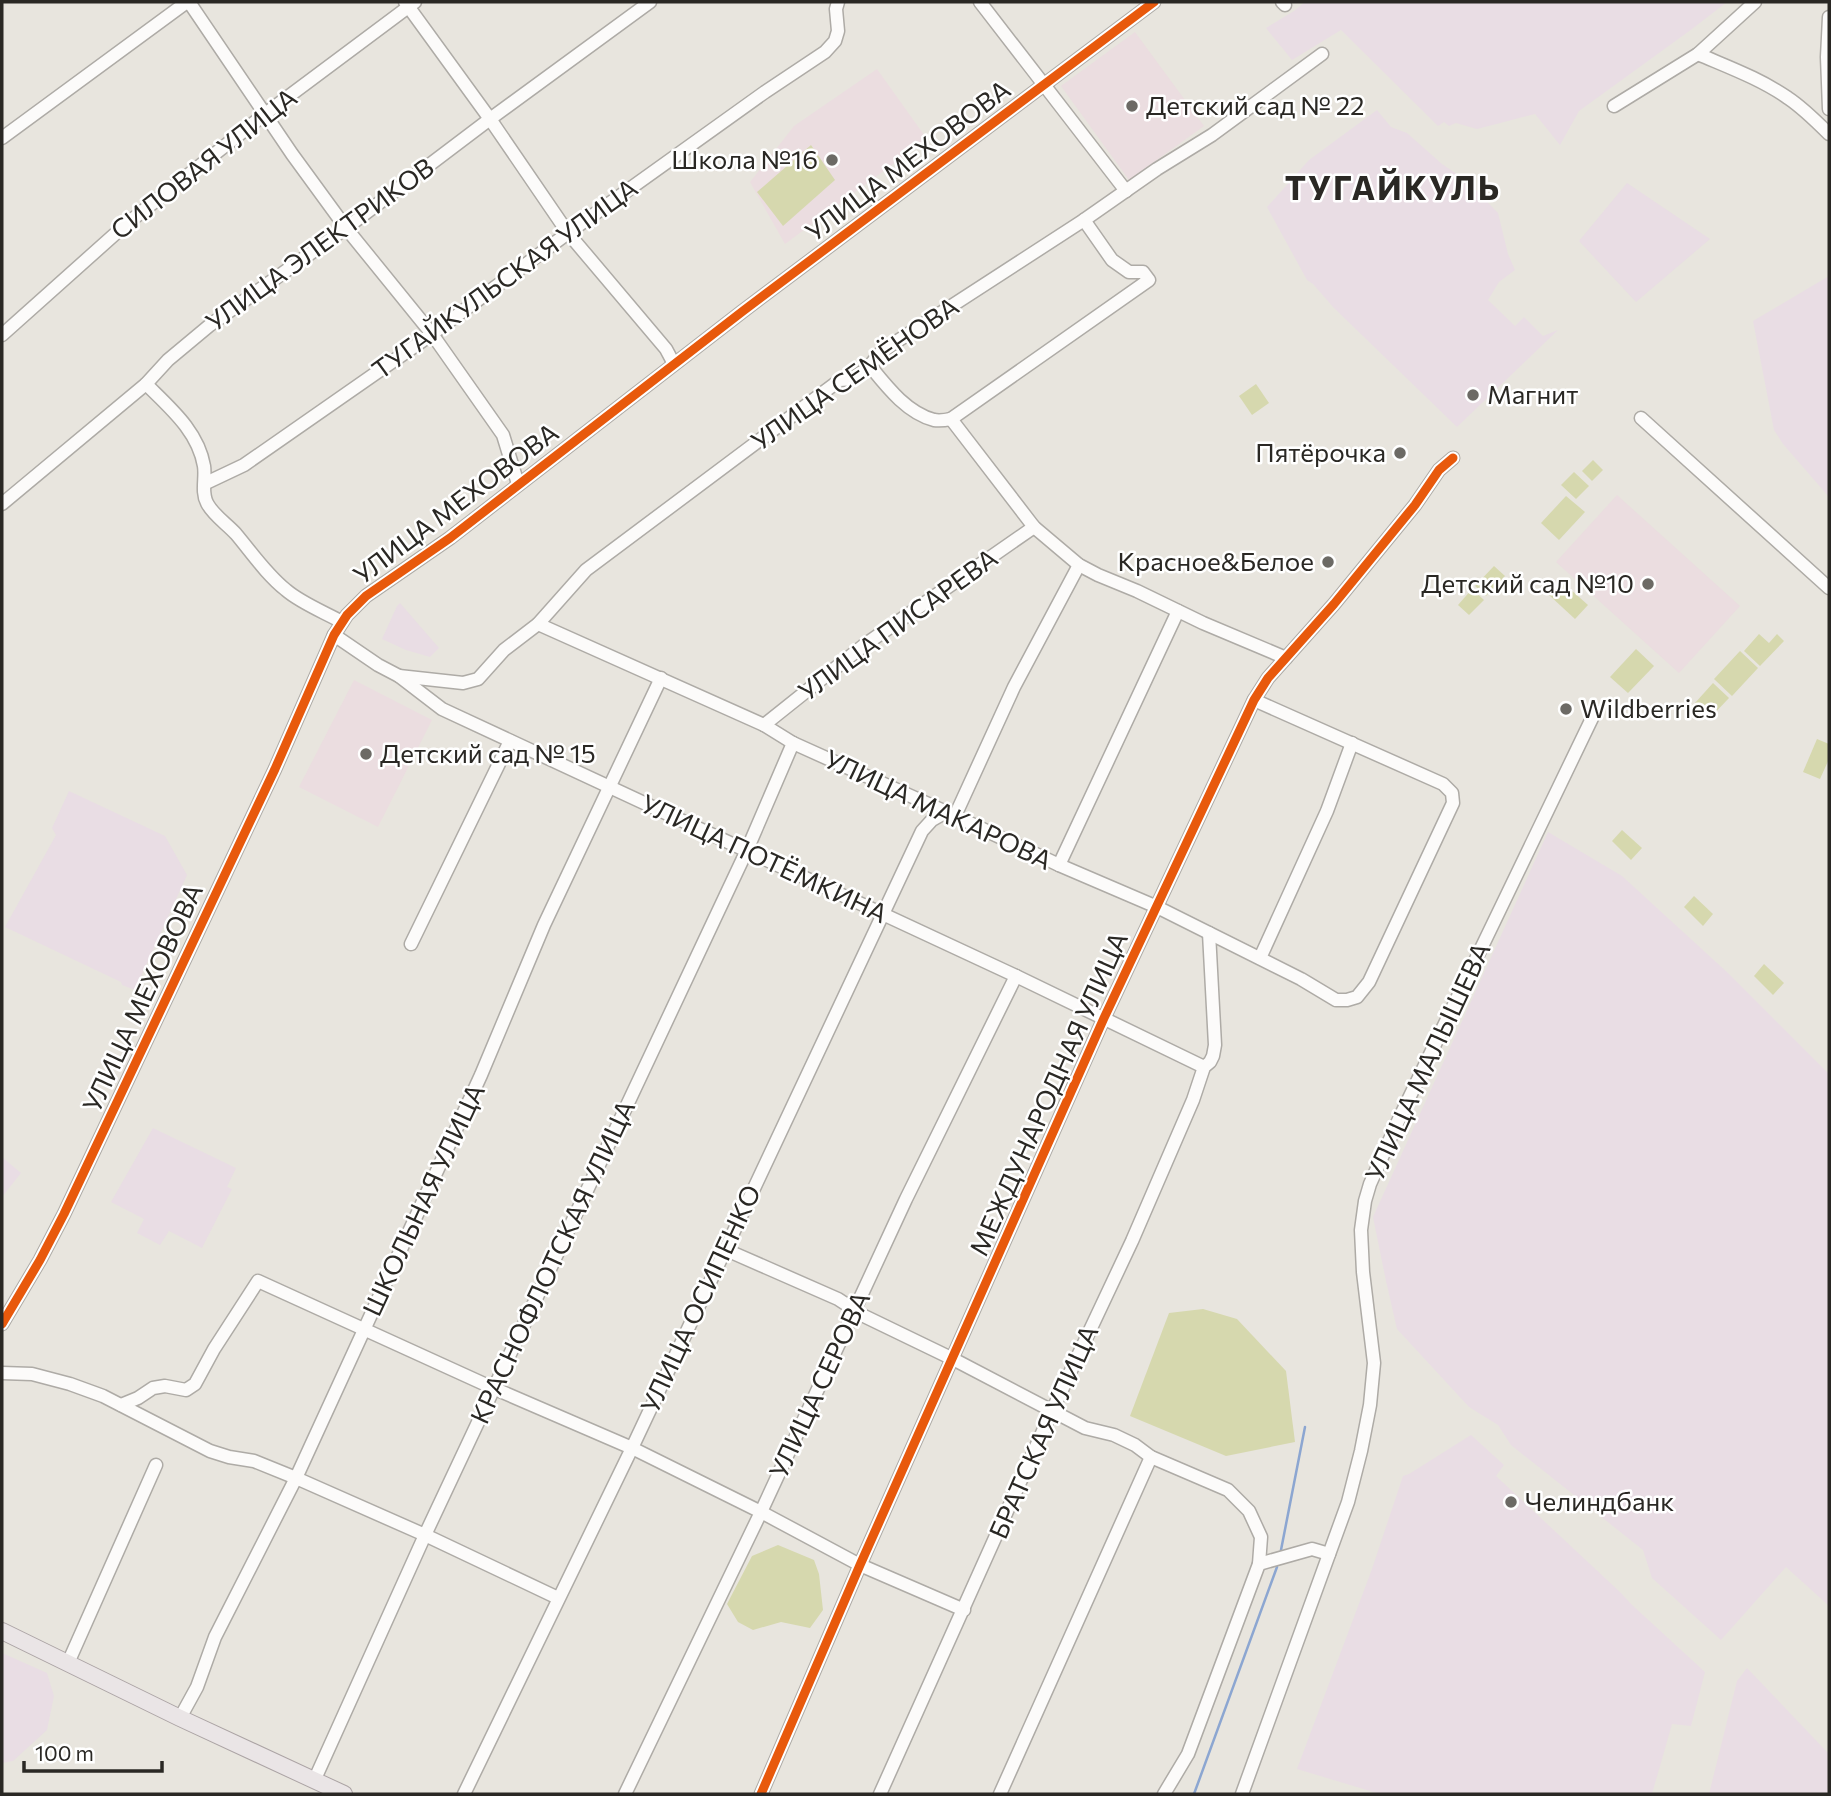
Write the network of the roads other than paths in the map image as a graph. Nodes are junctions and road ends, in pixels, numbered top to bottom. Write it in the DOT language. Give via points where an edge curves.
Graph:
graph roads {
  1 [pos="188,2"];
  2 [pos="650,2"];
  3 [pos="838,2"];
  4 [pos="980,2"];
  5 [pos="1154,2"];
  6 [pos="1755,2"];
  7 [pos="409,3"];
  8 [pos="1829,17"];
  9 [pos="1322,54"];
  10 [pos="1698,54"];
  11 [pos="1044,84"];
  12 [pos="1615,106"];
  13 [pos="1829,109"];
  14 [pos="265,114"];
  15 [pos="490,119"];
  16 [pos="1829,134"];
  17 [pos="2,138"];
  18 [pos="1126,191"];
  19 [pos="1084,220"];
  20 [pos="346,228"];
  21 [pos="568,233"];
  22 [pos="432,334"];
  23 [pos="2,335"];
  24 [pos="674,364"];
  25 [pos="870,366"];
  26 [pos="146,384"];
  27 [pos="1641,418"];
  28 [pos="951,419"];
  29 [pos="1453,458"];
  30 [pos="206,483"];
  31 [pos="518,484"];
  32 [pos="2,504"];
  33 [pos="1034,527"];
  34 [pos="1079,565"];
  35 [pos="1829,588"];
  36 [pos="1178,611"];
  37 [pos="342,622"];
  38 [pos="538,624"];
  39 [pos="334,635"];
  40 [pos="1286,658"];
  41 [pos="399,676"];
  42 [pos="661,678"];
  43 [pos="1254,700"];
  44 [pos="1595,712"];
  45 [pos="764,725"];
  46 [pos="510,741"];
  47 [pos="793,743"];
  48 [pos="1352,743"];
  49 [pos="609,787"];
  50 [pos="950,814"];
  51 [pos="747,850"];
  52 [pos="1059,865"];
  53 [pos="1157,906"];
  54 [pos="883,915"];
  55 [pos="1209,933"];
  56 [pos="411,944"];
  57 [pos="1260,958"];
  58 [pos="1016,976"];
  59 [pos="1104,1018"];
  60 [pos="1204,1067"];
  61 [pos="724,1249"];
  62 [pos="854,1310"];
  63 [pos="2,1324"];
  64 [pos="365,1329"];
  65 [pos="953,1359"];
  66 [pos="2,1373"];
  67 [pos="493,1388"];
  68 [pos="121,1405"];
  69 [pos="1052,1411"];
  70 [pos="632,1448"];
  71 [pos="1151,1457"];
  72 [pos="156,1465"];
  73 [pos="296,1478"];
  74 [pos="761,1512"];
  75 [pos="425,1535"];
  76 [pos="1329,1554"];
  77 [pos="860,1564"];
  78 [pos="1259,1564"];
  79 [pos="558,1598"];
  80 [pos="964,1610"];
  81 [pos="2,1631"];
  82 [pos="68,1663"];
  83 [pos="180,1718"];
  84 [pos="314,1780"];
  85 [pos="344,1794"];
  86 [pos="464,1794"];
  87 [pos="625,1794"];
  88 [pos="761,1794"];
  89 [pos="880,1794"];
  90 [pos="1000,1794"];
  91 [pos="1164,1794"];
  92 [pos="1242,1794"];
  1 -- 14 [label="street"];
  1 -- 17 [label="street"];
  2 -- 15 [label="street, УЛИЦА ЭЛЕКТРИКОВ"];
  3 -- 21 [label="street, ТУГАЙКУЛЬСКАЯ УЛИЦА" via="838,30 825,52"];
  4 -- 11 [label="street"];
  5 -- 11 [label="street, УЛИЦА МЕХОВОВА"];
  6 -- 10 [label="street"];
  7 -- 14 [label="street, СИЛОВАЯ УЛИЦА"];
  7 -- 15 [label="street"];
  8 -- 13 [label="street"];
  9 -- 18 [label="street, УЛИЦА СЕМЁНОВА"];
  10 -- 12 [label="street"];
  10 -- 16 [label="street" via="1786,97"];
  11 -- 18 [label="street"];
  11 -- 24 [label="street, УЛИЦА МЕХОВОВА"];
  14 -- 20 [label="street"];
  14 -- 23 [label="street, СИЛОВАЯ УЛИЦА" via="124,226"];
  15 -- 20 [label="street, УЛИЦА ЭЛЕКТРИКОВ"];
  15 -- 21 [label="street"];
  18 -- 19 [label="street, УЛИЦА СЕМЁНОВА"];
  19 -- 25 [label="street, УЛИЦА СЕМЁНОВА" via="883,351"];
  19 -- 28 [label="street" via="1112,260 1129,272 1143,272 1149,280"];
  20 -- 22 [label="street"];
  20 -- 26 [label="street, УЛИЦА ЭЛЕКТРИКОВ" via="210,325"];
  21 -- 22 [label="street, ТУГАЙКУЛЬСКАЯ УЛИЦА"];
  21 -- 24 [label="street"];
  22 -- 30 [label="street, ТУГАЙКУЛЬСКАЯ УЛИЦА" via="244,465"];
  22 -- 31 [label="street" via="503,435"];
  24 -- 31 [label="street, УЛИЦА МЕХОВОВА"];
  25 -- 28 [label="street" via="893,394 920,414 936,421"];
  25 -- 38 [label="street, УЛИЦА СЕМЁНОВА" via="851,380 840,380 586,570"];
  26 -- 30 [label="street" via="192,434"];
  26 -- 32 [label="street, УЛИЦА ЭЛЕКТРИКОВ"];
  27 -- 35 [label="street"];
  28 -- 33 [label="street"];
  29 -- 40 [label="street, МЕЖДУНАРОДНАЯ УЛИЦА"];
  30 -- 37 [label="street" via="209,506 287,591"];
  31 -- 37 [label="street, УЛИЦА МЕХОВОВА" via="366,596"];
  33 -- 34 [label="street"];
  33 -- 45 [label="street, УЛИЦА ПИСАРЕВА" via="863,646"];
  34 -- 36 [label="street"];
  34 -- 50 [label="street, УЛИЦА ОСИПЕНКО"];
  36 -- 40 [label="street"];
  36 -- 52 [label="street"];
  37 -- 39 [label="street, УЛИЦА МЕХОВОВА"];
  38 -- 41 [label="street, УЛИЦА СЕМЁНОВА" via="504,650 478,679 463,683"];
  38 -- 42 [label="street, УЛИЦА МАКАРОВА"];
  39 -- 41 [label="street, УЛИЦА ПОТЁМКИНА"];
  39 -- 63 [label="street, УЛИЦА МЕХОВОВА" via="66,1210"];
  40 -- 43 [label="street, МЕЖДУНАРОДНАЯ УЛИЦА"];
  41 -- 46 [label="street, УЛИЦА ПОТЁМКИНА" via="442,709"];
  42 -- 45 [label="street, УЛИЦА МАКАРОВА"];
  42 -- 49 [label="street, ШКОЛЬНАЯ УЛИЦА"];
  43 -- 48 [label="street"];
  43 -- 53 [label="street, МЕЖДУНАРОДНАЯ УЛИЦА"];
  44 -- 76 [label="street, УЛИЦА МАЛЫШЕВА" via="1370,1184 1362,1230 1374,1363 1370,1405 1348,1502"];
  45 -- 47 [label="street, УЛИЦА МАКАРОВА"];
  46 -- 49 [label="street, УЛИЦА ПОТЁМКИНА"];
  46 -- 56 [label="street"];
  47 -- 50 [label="street, УЛИЦА МАКАРОВА"];
  47 -- 51 [label="street, КРАСНОФЛОТСКАЯ УЛИЦА"];
  48 -- 57 [label="street" via="1327,811"];
  48 -- 57 [label="street, УЛИЦА МАКАРОВА" via="1443,784 1452,793 1453,803 1357,997 1336,1000"];
  49 -- 51 [label="street, УЛИЦА ПОТЁМКИНА"];
  49 -- 64 [label="street, ШКОЛЬНАЯ УЛИЦА"];
  50 -- 52 [label="street, УЛИЦА МАКАРОВА"];
  50 -- 54 [label="street, УЛИЦА ОСИПЕНКО" via="932,820 922,831"];
  51 -- 54 [label="street, УЛИЦА ПОТЁМКИНА"];
  51 -- 67 [label="street, КРАСНОФЛОТСКАЯ УЛИЦА"];
  52 -- 53 [label="street, УЛИЦА МАКАРОВА"];
  53 -- 55 [label="street, УЛИЦА МАКАРОВА"];
  53 -- 59 [label="street, МЕЖДУНАРОДНАЯ УЛИЦА"];
  54 -- 58 [label="street, УЛИЦА ПОТЁМКИНА"];
  54 -- 61 [label="street, УЛИЦА ОСИПЕНКО"];
  55 -- 57 [label="street, УЛИЦА МАКАРОВА"];
  55 -- 60 [label="street, БРАТСКАЯ УЛИЦА" via="1215,1045"];
  58 -- 59 [label="street, УЛИЦА ПОТЁМКИНА"];
  58 -- 62 [label="street, УЛИЦА СЕРОВА"];
  59 -- 60 [label="street, УЛИЦА ПОТЁМКИНА"];
  59 -- 65 [label="street, МЕЖДУНАРОДНАЯ УЛИЦА"];
  60 -- 69 [label="street, БРАТСКАЯ УЛИЦА" via="1132,1241"];
  61 -- 62 [label="street"];
  61 -- 70 [label="street, УЛИЦА ОСИПЕНКО"];
  62 -- 65 [label="street"];
  62 -- 74 [label="street, УЛИЦА СЕРОВА"];
  64 -- 67 [label="street"];
  64 -- 68 [label="street" via="258,1281 195,1384 186,1390 153,1388"];
  64 -- 73 [label="street, ШКОЛЬНАЯ УЛИЦА"];
  65 -- 69 [label="street"];
  65 -- 77 [label="street, МЕЖДУНАРОДНАЯ УЛИЦА"];
  66 -- 68 [label="street" via="32,1374 71,1384"];
  67 -- 70 [label="street"];
  67 -- 75 [label="street, КРАСНОФЛОТСКАЯ УЛИЦА"];
  68 -- 73 [label="street" via="209,1451 254,1461"];
  69 -- 71 [label="street" via="1085,1428 1114,1435"];
  69 -- 80 [label="street, БРАТСКАЯ УЛИЦА"];
  70 -- 74 [label="street"];
  70 -- 79 [label="street, УЛИЦА ОСИПЕНКО"];
  71 -- 78 [label="street" via="1228,1490 1248,1511 1261,1537"];
  71 -- 90 [label="street"];
  72 -- 82 [label="street"];
  73 -- 75 [label="street"];
  73 -- 83 [label="street, ШКОЛЬНАЯ УЛИЦА" via="215,1637"];
  74 -- 77 [label="street"];
  74 -- 87 [label="street, УЛИЦА СЕРОВА"];
  75 -- 79 [label="street"];
  75 -- 84 [label="street, КРАСНОФЛОТСКАЯ УЛИЦА"];
  76 -- 78 [label="street" via="1311,1549"];
  76 -- 92 [label="street, УЛИЦА МАЛЫШЕВА"];
  77 -- 80 [label="street"];
  77 -- 88 [label="street, МЕЖДУНАРОДНАЯ УЛИЦА"];
  78 -- 91 [label="street" via="1188,1754"];
  79 -- 86 [label="street, УЛИЦА ОСИПЕНКО"];
  80 -- 89 [label="street, БРАТСКАЯ УЛИЦА"];
  81 -- 82 [label="main road"];
  82 -- 83 [label="main road"];
  83 -- 84 [label="main road"];
  84 -- 85 [label="main road"];
}
